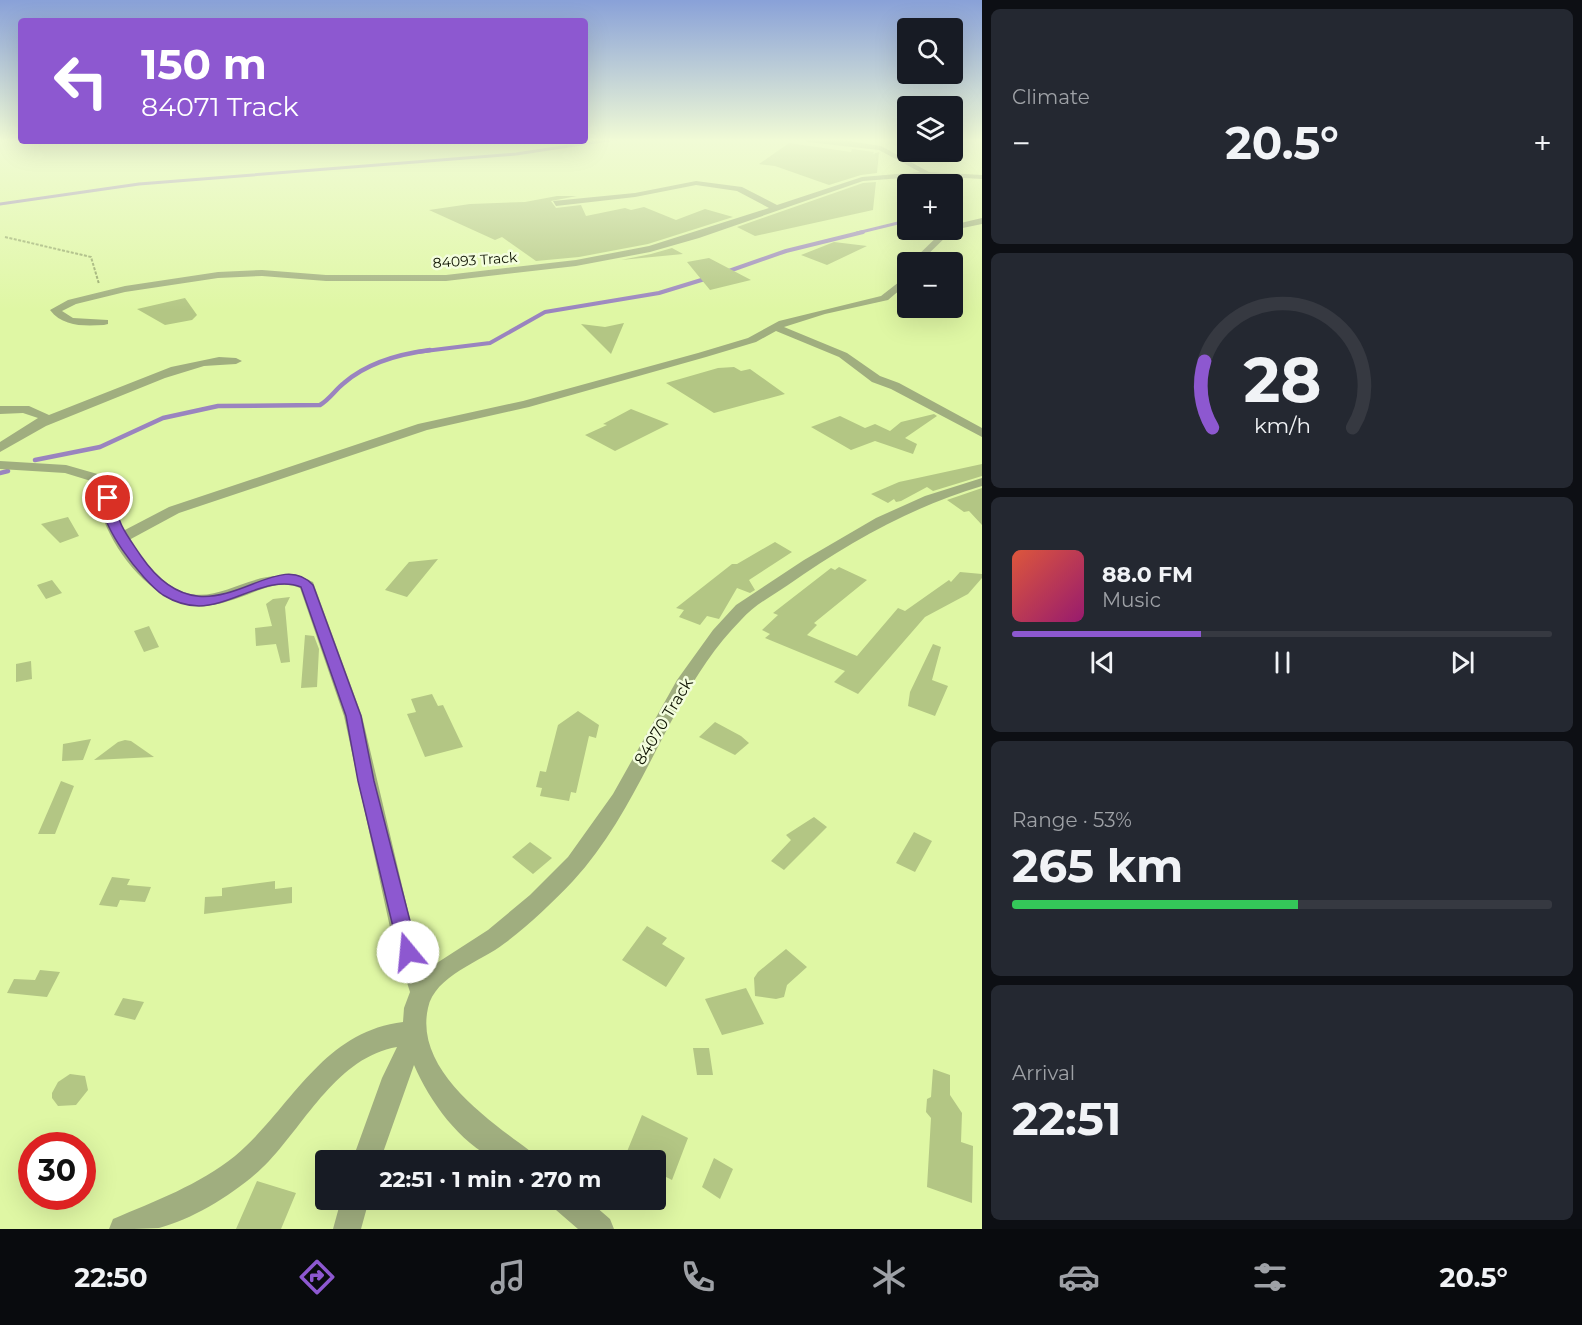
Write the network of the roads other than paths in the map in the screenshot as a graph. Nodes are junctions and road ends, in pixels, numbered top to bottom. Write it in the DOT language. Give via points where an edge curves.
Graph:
graph roads {
  1 [pos="622,196"];
  2 [pos="753,196"];
  3 [pos="807,196"];
  4 [pos="556,203"];
  5 [pos="774,207"];
  6 [pos="982,221"];
  7 [pos="963,226"];
  8 [pos="938,240"];
  9 [pos="924,252"];
  10 [pos="897,287"];
  11 [pos="104,322"];
  12 [pos="775,327"];
  13 [pos="236,361"];
  14 [pos="0,410"];
  15 [pos="44,421"];
  16 [pos="982,433"];
  17 [pos="0,448"];
  18 [pos="0,465"];
  19 [pos="982,482"];
  20 [pos="121,538"];
  21 [pos="422,992"];
  22 [pos="416,1033"];
  23 [pos="370,1150"];
  24 [pos="507,1150"];
  25 [pos="352,1210"];
  26 [pos="578,1210"];
  27 [pos="123,1229"];
  28 [pos="347,1229"];
  29 [pos="600,1229"];
  1 -- 4 [label="street"];
  2 -- 5 [label="street"];
  3 -- 5 [label="street, 84093 Track"];
  5 -- 11 [label="street, 84093 Track" via="650,249 552,267 446,278 218,275 149,284 55,310 75,322"];
  6 -- 7 [label="street"];
  8 -- 9 [label="street"];
  10 -- 12 [label="street" via="884,298 823,310"];
  12 -- 16 [label="street" via="843,355 876,379"];
  12 -- 20 [label="street" via="752,340 702,356 423,427 174,510"];
  13 -- 15 [label="street" via="171,370"];
  14 -- 15 [label="street" via="39,412"];
  15 -- 17 [label="street"];
  18 -- 20 [label="street" via="66,469 96,478 108,498 110,519"];
  19 -- 21 [label="street, 84070 Track" via="932,497 881,522 823,554 740,610 684,682 602,830 577,862 535,905 493,939 445,969"];
  20 -- 21 [label="street" via="146,572 168,592 183,599 215,600 278,580 293,579 307,585 353,716 402,932"];
  21 -- 22 [label="street" via="416,1010"];
  22 -- 23 [label="street" via="394,1078"];
  22 -- 24 [label="street" via="430,1069 455,1108"];
  22 -- 27 [label="street" via="380,1038 334,1065 257,1154 167,1212"];
  25 -- 28 [label="street"];
  26 -- 29 [label="street"];
}
